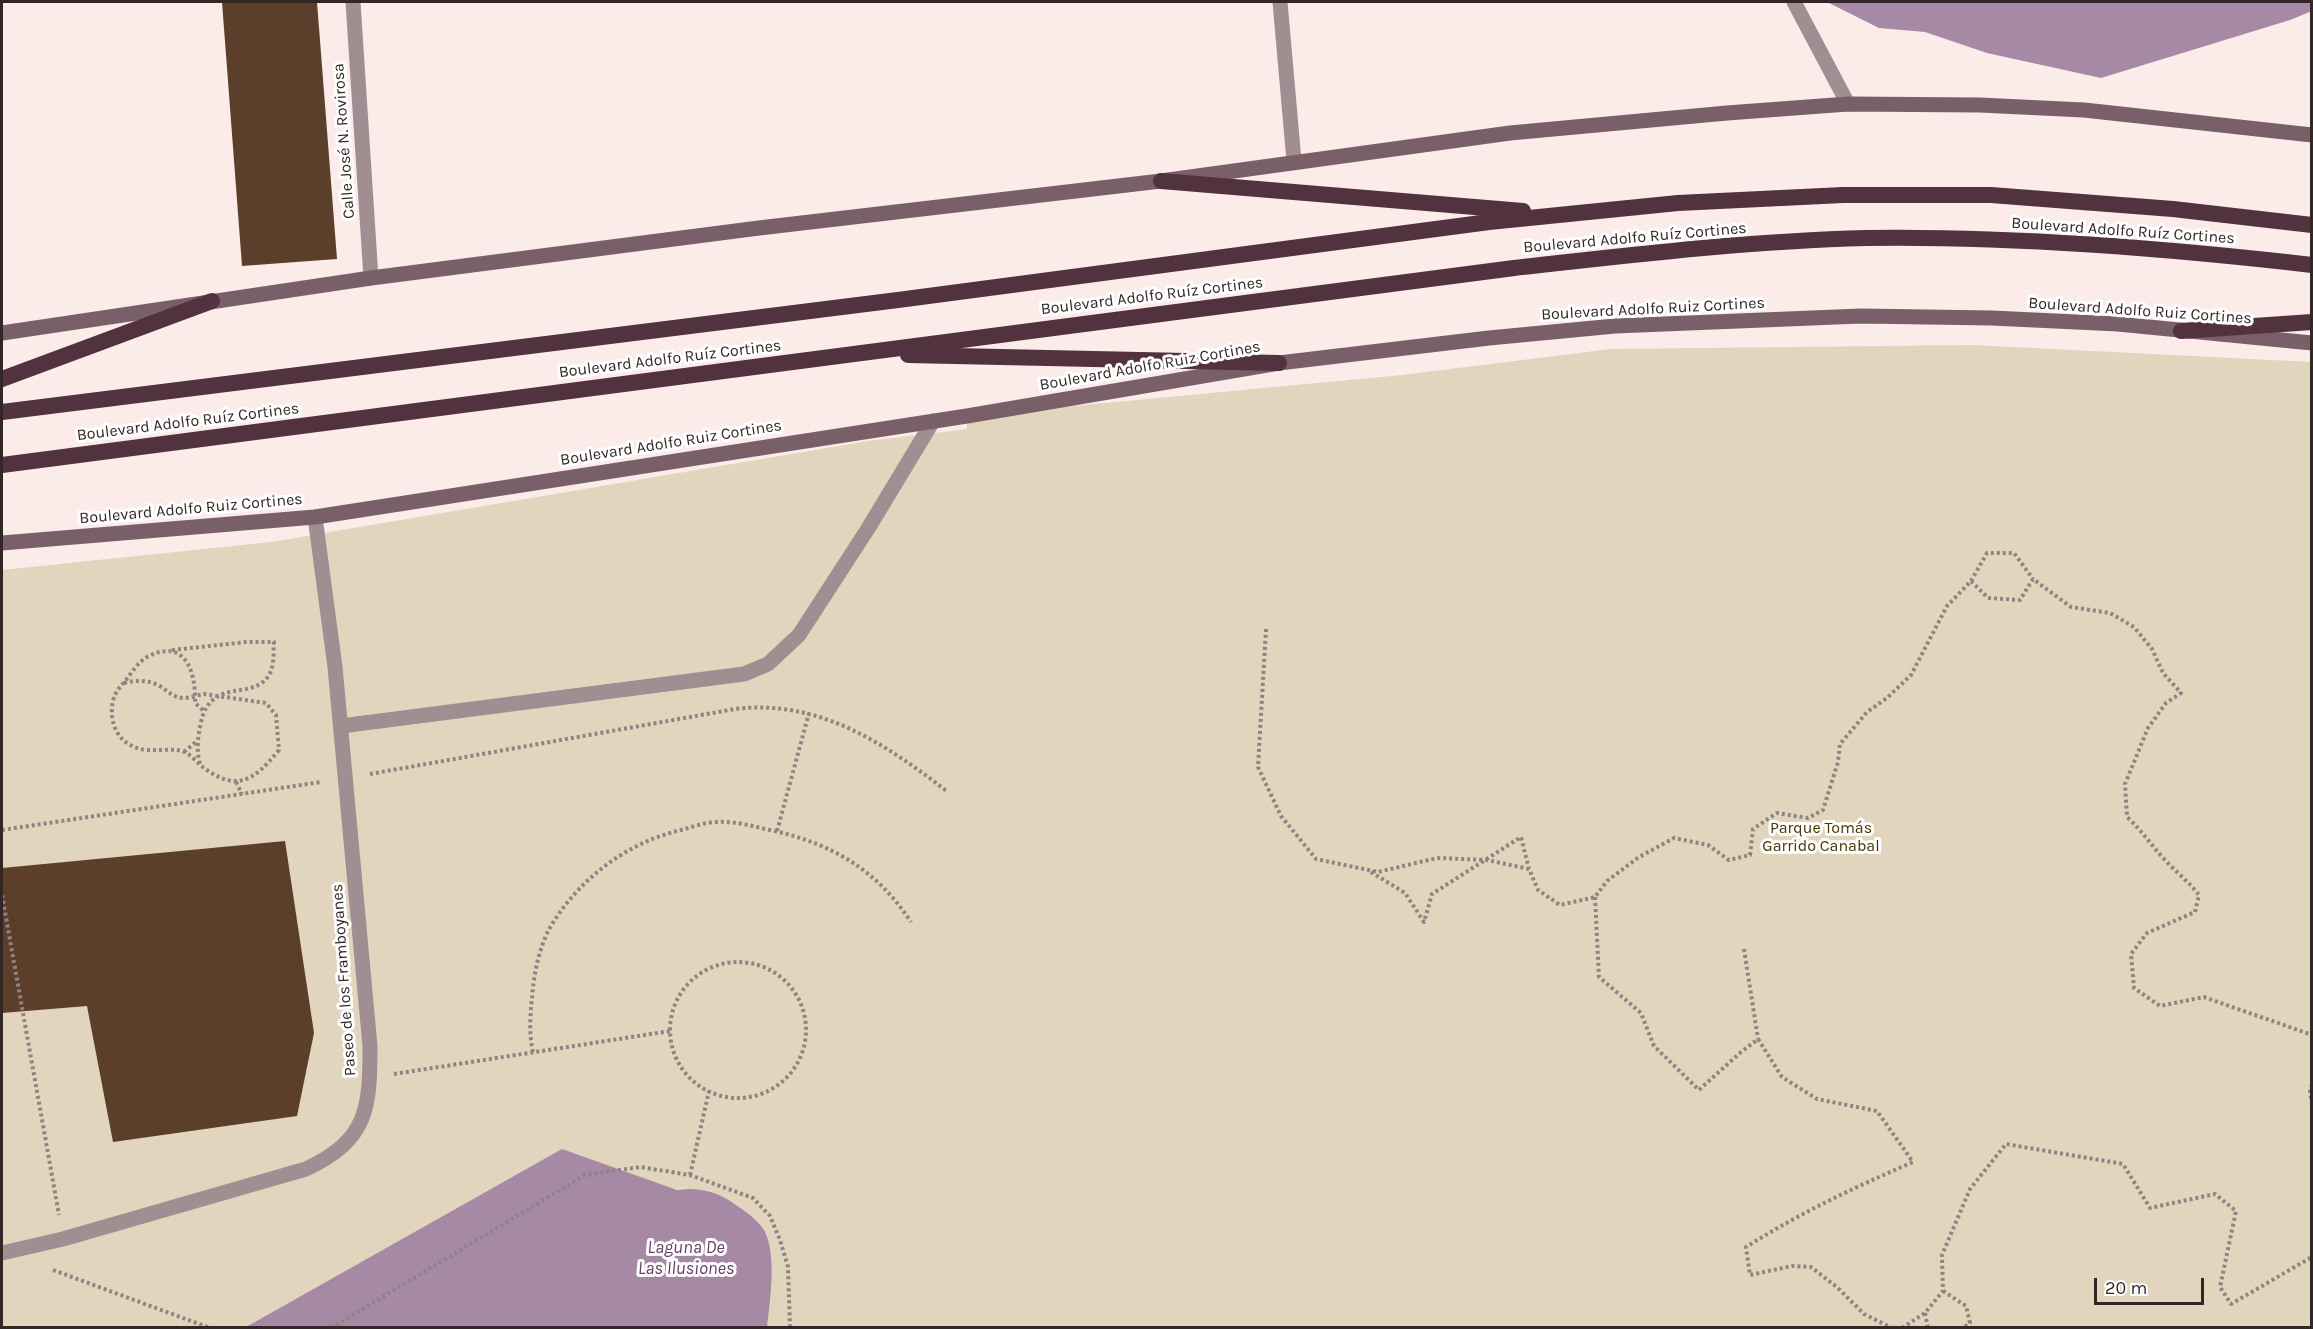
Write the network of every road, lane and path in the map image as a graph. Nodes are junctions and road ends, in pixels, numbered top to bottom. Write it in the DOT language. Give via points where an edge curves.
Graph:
graph roads {
  1 [pos="353,2"];
  2 [pos="1280,2"];
  3 [pos="1794,2"];
  4 [pos="1848,104"];
  5 [pos="2312,135"];
  6 [pos="1294,161"];
  7 [pos="1161,181"];
  8 [pos="1562,214"];
  9 [pos="2312,225"];
  10 [pos="2312,265"];
  11 [pos="371,278"];
  12 [pos="212,301"];
  13 [pos="2312,322"];
  14 [pos="2181,331"];
  15 [pos="2,333"];
  16 [pos="2312,344"];
  17 [pos="853,353"];
  18 [pos="1279,363"];
  19 [pos="2,379"];
  20 [pos="2,412"];
  21 [pos="933,421"];
  22 [pos="2,465"];
  23 [pos="315,517"];
  24 [pos="2,543"];
  25 [pos="2032,579"];
  26 [pos="1971,581"];
  27 [pos="1266,629"];
  28 [pos="171,650"];
  29 [pos="124,683"];
  30 [pos="195,695"];
  31 [pos="219,696"];
  32 [pos="204,711"];
  33 [pos="809,713"];
  34 [pos="341,726"];
  35 [pos="197,741"];
  36 [pos="184,752"];
  37 [pos="201,765"];
  38 [pos="346,778"];
  39 [pos="236,782"];
  40 [pos="948,792"];
  41 [pos="242,794"];
  42 [pos="2,830"];
  43 [pos="777,831"];
  44 [pos="1487,860"];
  45 [pos="1529,869"];
  46 [pos="1368,870"];
  47 [pos="2,895"];
  48 [pos="1595,897"];
  49 [pos="911,922"];
  50 [pos="1744,950"];
  51 [pos="670,1031"];
  52 [pos="2312,1035"];
  53 [pos="1758,1039"];
  54 [pos="533,1052"];
  55 [pos="370,1077"];
  56 [pos="2312,1084"];
  57 [pos="708,1091"];
  58 [pos="2312,1104"];
  59 [pos="690,1174"];
  60 [pos="63,1239"];
  61 [pos="2,1253"];
  62 [pos="2312,1257"];
  63 [pos="48,1268"];
  64 [pos="1943,1291"];
  65 [pos="1925,1313"];
  66 [pos="210,1328"];
  67 [pos="331,1328"];
  68 [pos="790,1328"];
  69 [pos="1892,1328"];
  70 [pos="1902,1328"];
  71 [pos="1928,1328"];
  72 [pos="1963,1328"];
  1 -- 11 [label="street, Calle José N. Rovirosa"];
  2 -- 6 [label="street"];
  3 -- 4 [label="street"];
  4 -- 5 [label="main road" via="2084,110"];
  4 -- 6 [label="main road" via="1510,134"];
  6 -- 7 [label="main road"];
  7 -- 8 [label="highway"];
  7 -- 11 [label="main road"];
  8 -- 9 [label="highway, Boulevard Adolfo Ruíz Cortines" via="1678,203 1844,195 1991,195"];
  8 -- 20 [label="highway, Boulevard Adolfo Ruíz Cortines"];
  10 -- 17 [label="highway, Boulevard Adolfo Ruíz Cortines" via="2170,249 2020,240 1867,238 1688,248"];
  11 -- 12 [label="main road"];
  12 -- 15 [label="main road"];
  12 -- 19 [label="highway"];
  13 -- 14 [label="highway"];
  14 -- 16 [label="main road, Boulevard Adolfo Ruiz Cortines"];
  14 -- 18 [label="main road, Boulevard Adolfo Ruiz Cortines" via="2118,324 1861,316 1616,326"];
  17 -- 18 [label="highway"];
  17 -- 22 [label="highway, Boulevard Adolfo Ruíz Cortines"];
  18 -- 21 [label="main road, Boulevard Adolfo Ruiz Cortines"];
  21 -- 23 [label="main road, Boulevard Adolfo Ruiz Cortines"];
  21 -- 34 [label="street" via="798,635 768,664 744,674"];
  23 -- 24 [label="main road, Boulevard Adolfo Ruiz Cortines"];
  23 -- 34 [label="street, Paseo de los Framboyanes"];
  25 -- 26 [label="path" via="2020,600 1988,598"];
  25 -- 26 [label="path" via="2014,553 1987,553"];
  25 -- 52 [label="path" via="2071,607 2110,613 2134,627 2152,649 2163,673 2181,693 2166,703 2148,728 2125,784 2127,817 2199,895 2195,912 2147,933 2131,954 2134,988 2160,1006 2204,997"];
  26 -- 48 [label="path" via="1947,606 1911,675 1867,712 1840,744 1823,810 1808,819 1777,813 1753,830 1750,855 1729,860 1708,845 1674,838 1639,857 1608,881"];
  27 -- 46 [label="path" via="1258,767 1281,816 1316,859"];
  28 -- 29 [label="path" via="149,656"];
  28 -- 30 [label="path" via="187,660"];
  28 -- 31 [label="path" via="274,642 273,668 265,680"];
  29 -- 30 [label="path" via="138,680 184,698"];
  29 -- 36 [label="path" via="116,692 111,719 122,740 134,748"];
  30 -- 31 [label="path"];
  30 -- 32 [label="path" via="195,703"];
  31 -- 32 [label="path"];
  31 -- 39 [label="path" via="266,703 276,715 279,750 263,770"];
  32 -- 35 [label="path"];
  33 -- 38 [label="path" via="768,706 735,709"];
  33 -- 40 [label="path" via="859,731"];
  33 -- 43 [label="path"];
  34 -- 38 [label="street, Paseo de los Framboyanes"];
  35 -- 36 [label="path"];
  35 -- 37 [label="path"];
  36 -- 37 [label="path"];
  37 -- 39 [label="path"];
  38 -- 41 [label="path"];
  38 -- 55 [label="street, Paseo de los Framboyanes"];
  39 -- 41 [label="path"];
  41 -- 42 [label="path"];
  43 -- 49 [label="path" via="819,843 864,870 899,904"];
  43 -- 54 [label="path" via="736,822 714,822 647,840 599,870 552,925 543,945 531,1005"];
  44 -- 45 [label="path"];
  44 -- 45 [label="path" via="1521,837"];
  44 -- 46 [label="path" via="1437,858 1378,872"];
  44 -- 46 [label="path" via="1432,894 1424,922 1406,893"];
  45 -- 48 [label="path" via="1538,890 1560,905"];
  47 -- 60 [label="path"];
  48 -- 53 [label="path" via="1599,977 1641,1013 1654,1046 1699,1090"];
  50 -- 53 [label="path"];
  51 -- 54 [label="path"];
  51 -- 57 [label="path" via="678,1062 691,1079"];
  51 -- 57 [label="path" via="680,994 698,975 722,964 760,966 792,988 804,1011 806,1025 803,1050 791,1073 771,1090 747,1098"];
  53 -- 69 [label="path" via="1782,1077 1817,1099 1877,1111 1913,1161 1842,1192 1746,1247 1750,1275 1792,1266 1811,1267 1864,1314"];
  54 -- 55 [label="path"];
  55 -- 60 [label="street, Paseo de los Framboyanes" via="368,1101 352,1139 324,1161"];
  56 -- 58 [label="path"];
  57 -- 59 [label="path"];
  59 -- 67 [label="path" via="640,1167 585,1175"];
  59 -- 68 [label="path" via="753,1198 770,1216 788,1267"];
  60 -- 61 [label="street, Paseo de los Framboyanes"];
  62 -- 64 [label="path" via="2231,1304 2220,1287 2236,1211 2215,1194 2150,1208 2123,1164 2006,1144 1970,1189 1942,1255"];
  63 -- 66 [label="path"];
  64 -- 65 [label="path"];
  64 -- 72 [label="path" via="1966,1306 1970,1323"];
  65 -- 70 [label="path"];
  65 -- 71 [label="path"];
}
